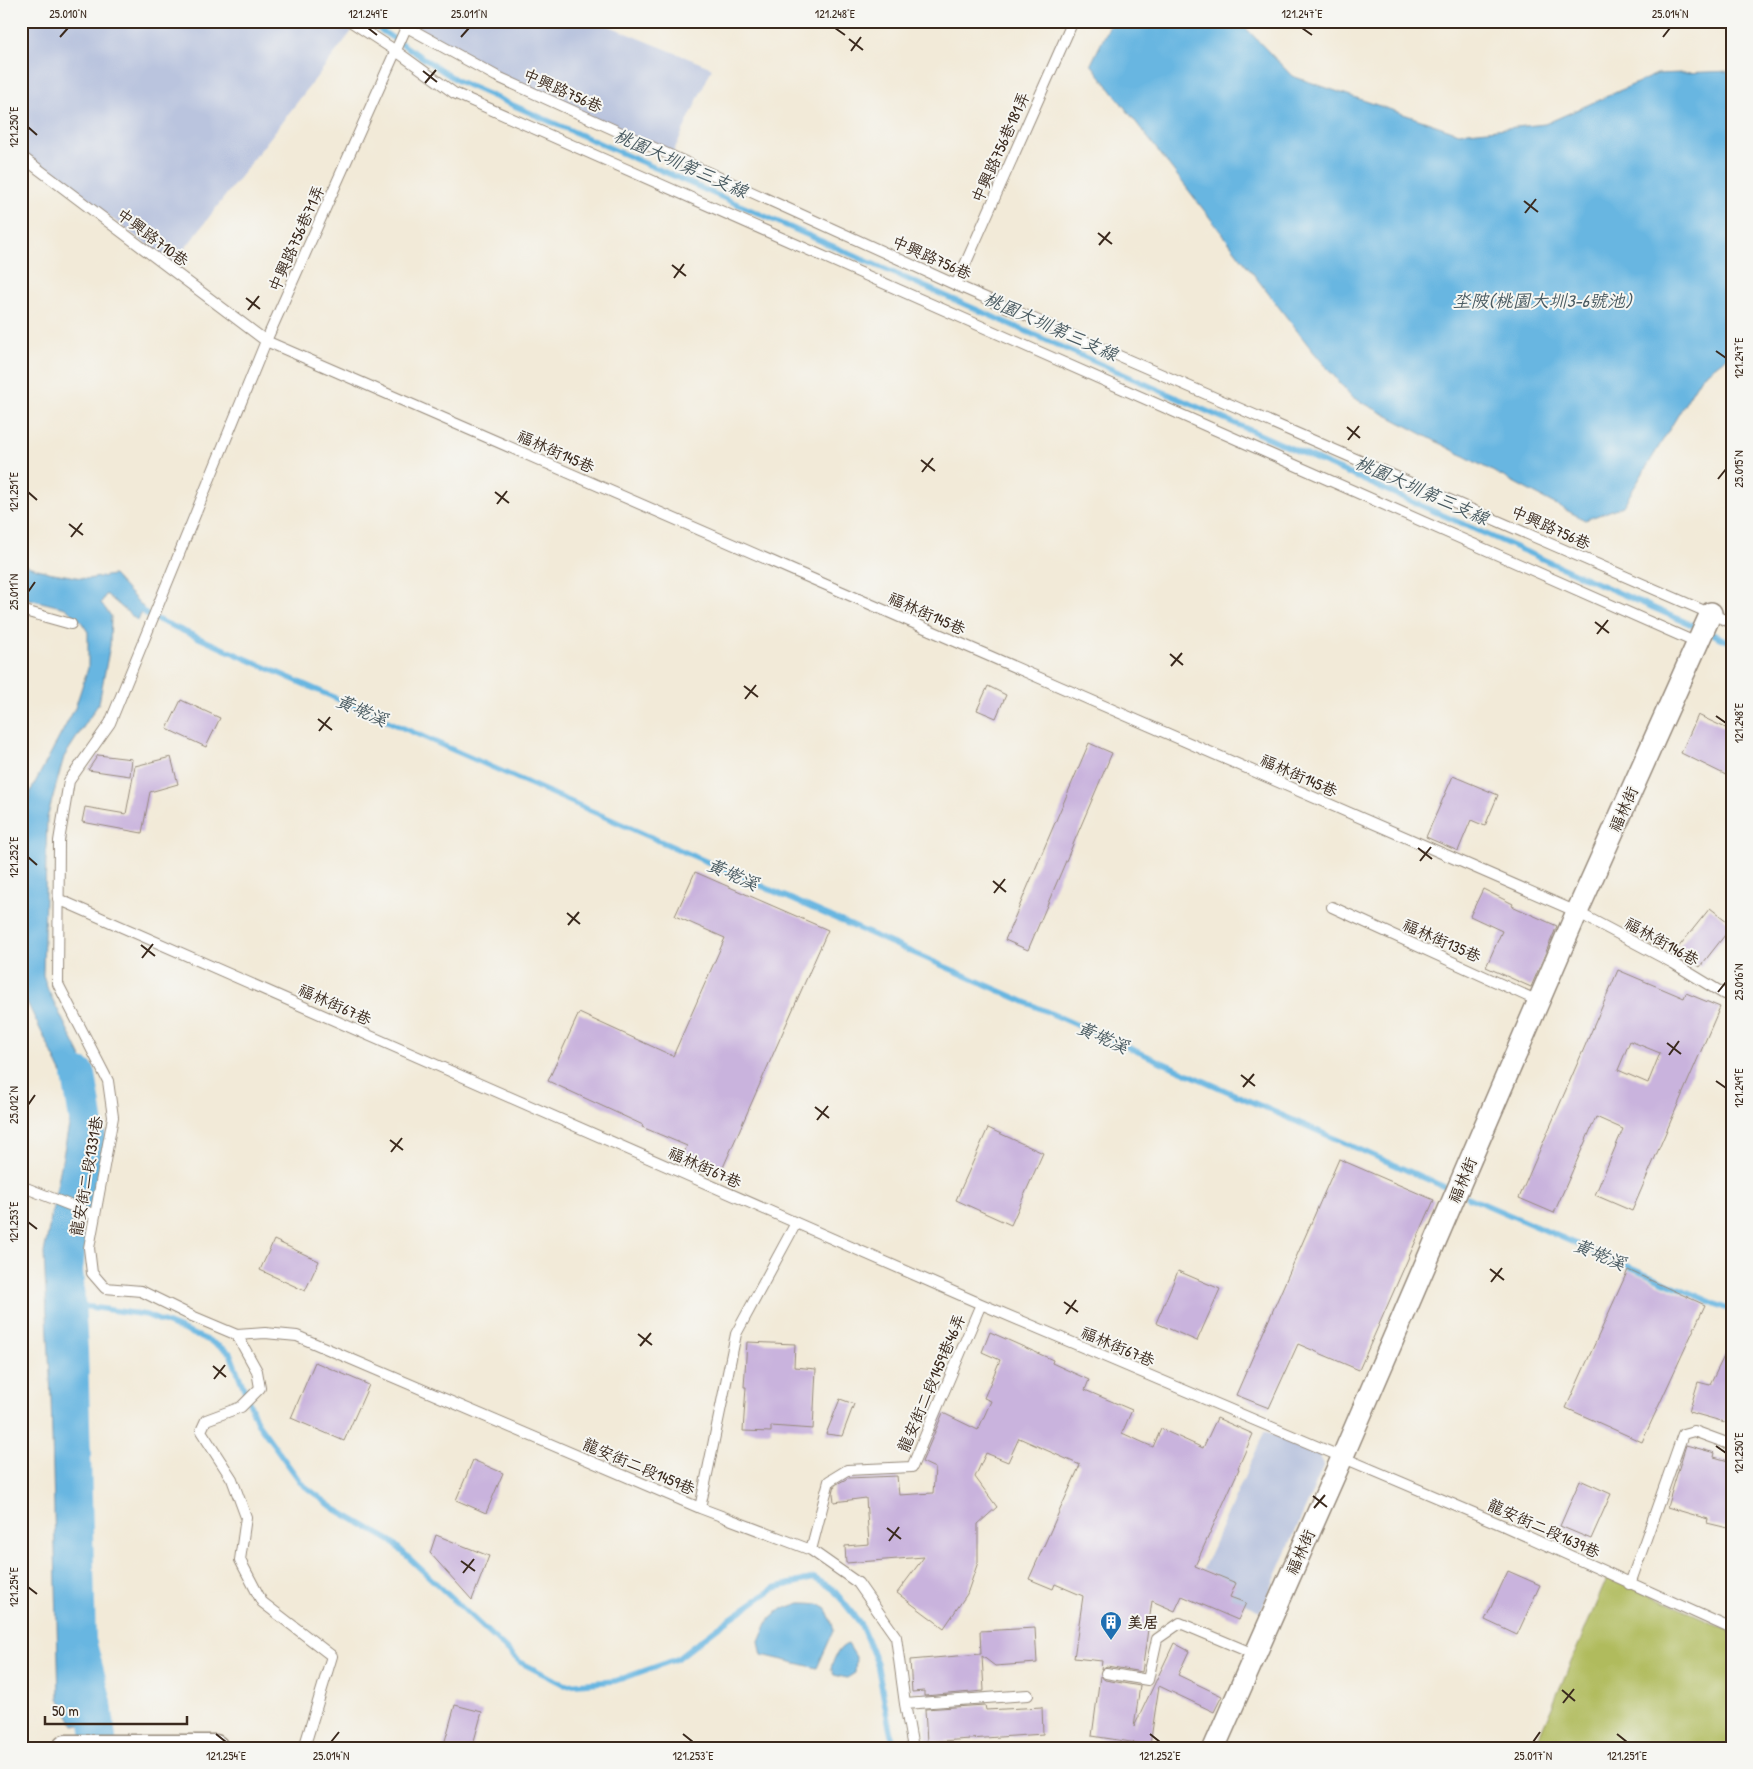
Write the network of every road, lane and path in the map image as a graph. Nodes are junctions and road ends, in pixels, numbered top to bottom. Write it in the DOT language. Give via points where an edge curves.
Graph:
graph roads {
  1 [pos="350,21"];
  2 [pos="396,21"];
  3 [pos="1073,21"];
  4 [pos="407,24"];
  5 [pos="396,51"];
  6 [pos="21,156"];
  7 [pos="956,285"];
  8 [pos="266,341"];
  9 [pos="21,610"];
  10 [pos="1710,613"];
  11 [pos="1732,623"];
  12 [pos="71,624"];
  13 [pos="147,629"];
  14 [pos="1697,644"];
  15 [pos="58,898"];
  16 [pos="1332,907"];
  17 [pos="1577,912"];
  18 [pos="1732,994"];
  19 [pos="1538,1001"];
  20 [pos="21,1186"];
  21 [pos="95,1215"];
  22 [pos="796,1223"];
  23 [pos="981,1304"];
  24 [pos="237,1335"];
  25 [pos="1732,1445"];
  26 [pos="1342,1458"];
  27 [pos="700,1508"];
  28 [pos="810,1550"];
  29 [pos="1630,1584"];
  30 [pos="1732,1629"];
  31 [pos="1254,1654"];
  32 [pos="1106,1673"];
  33 [pos="1028,1696"];
  34 [pos="905,1704"];
  35 [pos="88,1747"];
  36 [pos="120,1747"];
  37 [pos="66,1748"];
  38 [pos="214,1748"];
  39 [pos="304,1748"];
  40 [pos="913,1748"];
  41 [pos="1214,1748"];
  1 -- 5 [label="lane"];
  2 -- 4 [label="lane, 中興路756巷"];
  3 -- 7 [label="lane, 中興路756巷181弄"];
  4 -- 5 [label="lane, 中興路756巷71弄"];
  4 -- 7 [label="lane, 中興路756巷" via="496,76"];
  5 -- 8 [label="lane, 中興路756巷71弄"];
  5 -- 14 [label="lane" via="454,93"];
  6 -- 8 [label="lane, 中興路710巷"];
  7 -- 10 [label="lane, 中興路756巷"];
  8 -- 13 [label="lane, 中興路756巷71弄"];
  8 -- 17 [label="lane, 福林街145巷"];
  9 -- 12 [label="lane"];
  10 -- 11 [label="lane, 中興路756巷"];
  10 -- 14 [label="street, 福林街"];
  13 -- 15 [label="lane, 龍安街二段1331巷" via="110,723 69,782 59,841"];
  14 -- 17 [label="street, 福林街"];
  15 -- 21 [label="lane, 龍安街二段1331巷" via="58,984 108,1081 113,1117"];
  15 -- 22 [label="lane, 福林街67巷"];
  16 -- 19 [label="lane, 福林街135巷"];
  17 -- 18 [label="lane, 福林街146巷" via="1674,963 1724,994"];
  17 -- 19 [label="street, 福林街"];
  19 -- 26 [label="street, 福林街"];
  20 -- 21 [label="lane"];
  21 -- 24 [label="lane, 龍安街二段1331巷" via="89,1248 92,1273 105,1288 141,1291"];
  22 -- 23 [label="lane, 福林街67巷"];
  22 -- 27 [label="lane" via="736,1334"];
  23 -- 26 [label="lane, 福林街67巷"];
  23 -- 28 [label="lane, 龍安街二段1459巷46弄" via="912,1466 847,1470 829,1481"];
  24 -- 27 [label="lane, 龍安街二段1459巷" via="264,1332 297,1336"];
  24 -- 39 [label="lane" via="257,1371 260,1388 241,1407 206,1420 201,1431 232,1479 246,1517 240,1560 262,1602 332,1656"];
  25 -- 29 [label="lane" via="1694,1431 1683,1434"];
  26 -- 29 [label="lane, 龍安街二段1639巷" via="1502,1525"];
  26 -- 31 [label="street, 福林街"];
  27 -- 28 [label="lane, 龍安街二段1459巷"];
  28 -- 34 [label="lane, 龍安街二段1459巷" via="858,1583 896,1638"];
  29 -- 30 [label="lane, 龍安街二段1639巷"];
  31 -- 32 [label="lane" via="1180,1623 1158,1639 1148,1680"];
  31 -- 41 [label="street, 福林街"];
  33 -- 34 [label="lane"];
  34 -- 40 [label="lane, 龍安街二段1459巷"];
  35 -- 36 [label="street"];
  35 -- 37 [label="street"];
  36 -- 38 [label="street"];
}
